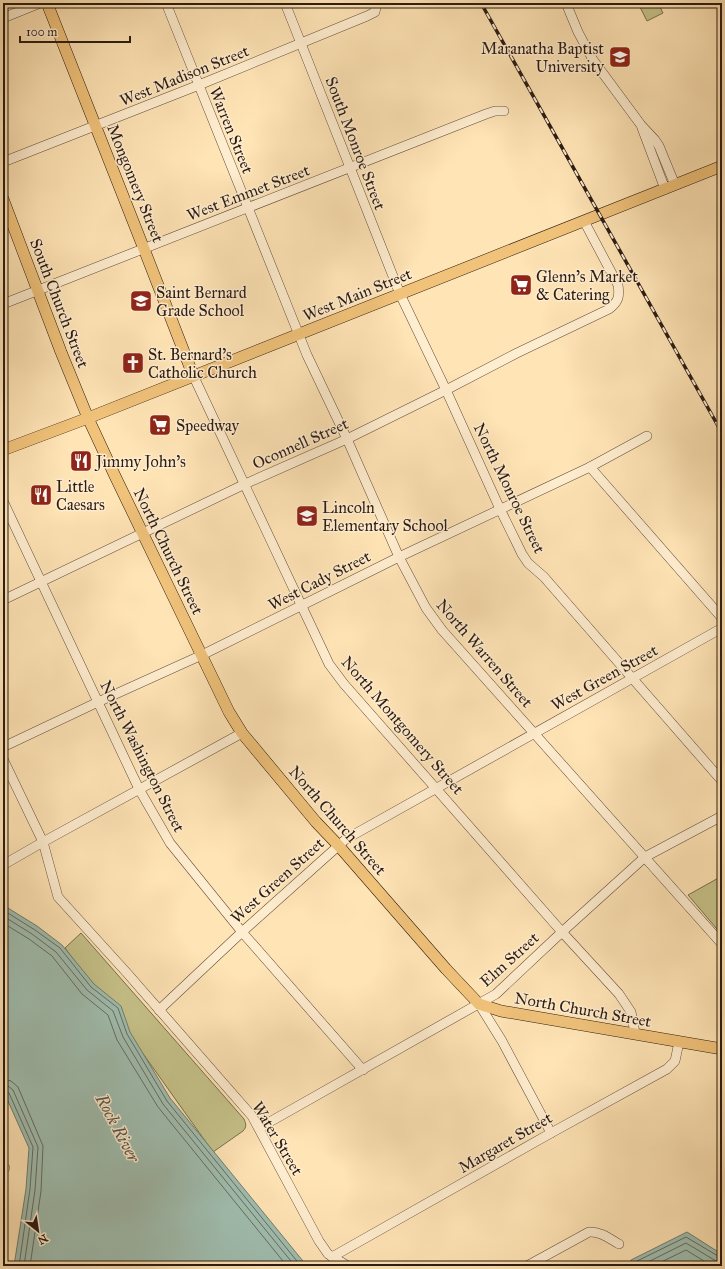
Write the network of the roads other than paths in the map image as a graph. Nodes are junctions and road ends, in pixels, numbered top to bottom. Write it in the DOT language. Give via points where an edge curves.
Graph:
graph roads {
  1 [pos="40,3"];
  2 [pos="46,3"];
  3 [pos="166,3"];
  4 [pos="285,3"];
  5 [pos="566,3"];
  6 [pos="374,7"];
  7 [pos="3,18"];
  8 [pos="301,44"];
  9 [pos="198,85"];
  10 [pos="504,111"];
  11 [pos="96,126"];
  12 [pos="3,162"];
  13 [pos="722,166"];
  14 [pos="350,168"];
  15 [pos="670,187"];
  16 [pos="3,199"];
  17 [pos="248,209"];
  18 [pos="584,221"];
  19 [pos="144,248"];
  20 [pos="38,290"];
  21 [pos="400,294"];
  22 [pos="3,304"];
  23 [pos="298,334"];
  24 [pos="193,375"];
  25 [pos="446,390"];
  26 [pos="88,418"];
  27 [pos="646,436"];
  28 [pos="347,439"];
  29 [pos="3,450"];
  30 [pos="590,467"];
  31 [pos="245,484"];
  32 [pos="3,501"];
  33 [pos="500,509"];
  34 [pos="143,534"];
  35 [pos="399,557"];
  36 [pos="41,582"];
  37 [pos="3,600"];
  38 [pos="303,605"];
  39 [pos="722,618"];
  40 [pos="722,628"];
  41 [pos="202,655"];
  42 [pos="632,678"];
  43 [pos="98,702"];
  44 [pos="242,733"];
  45 [pos="534,733"];
  46 [pos="3,747"];
  47 [pos="3,759"];
  48 [pos="722,781"];
  49 [pos="437,788"];
  50 [pos="140,789"];
  51 [pos="722,816"];
  52 [pos="43,842"];
  53 [pos="338,845"];
  54 [pos="645,858"];
  55 [pos="3,865"];
  56 [pos="242,932"];
  57 [pos="562,932"];
  58 [pos="722,944"];
  59 [pos="479,1004"];
  60 [pos="159,1010"];
  61 [pos="635,1033"];
  62 [pos="679,1042"];
  63 [pos="722,1049"];
  64 [pos="363,1070"];
  65 [pos="259,1128"];
  66 [pos="551,1133"];
  67 [pos="619,1244"];
  68 [pos="332,1257"];
  69 [pos="348,1266"];
  70 [pos="527,1266"];
  1 -- 7 [label="street"];
  2 -- 11 [label="main road, Mongomery Street"];
  3 -- 9 [label="street, Warren Street"];
  4 -- 8 [label="street, South Monroe Street"];
  5 -- 15 [label="street" via="593,60 641,125"];
  6 -- 8 [label="street, West Madison Street"];
  8 -- 9 [label="street, West Madison Street"];
  8 -- 14 [label="street, South Monroe Street"];
  9 -- 11 [label="street, West Madison Street"];
  9 -- 17 [label="street, Warren Street"];
  10 -- 14 [label="street, West Emmet Street" via="486,114"];
  11 -- 12 [label="street, West Madison Street"];
  11 -- 19 [label="main road, Mongomery Street"];
  13 -- 15 [label="main road, West Main Street"];
  14 -- 17 [label="street, West Emmet Street"];
  14 -- 21 [label="street, South Monroe Street"];
  15 -- 18 [label="main road, West Main Street"];
  16 -- 20 [label="main road, South Church Street"];
  17 -- 19 [label="street, West Emmet Street"];
  17 -- 23 [label="street, Warren Street"];
  18 -- 21 [label="main road, West Main Street"];
  18 -- 25 [label="street, Oconnell Street" via="618,285 618,301 609,309"];
  19 -- 20 [label="street, West Emmet Street"];
  19 -- 24 [label="main road, Mongomery Street"];
  20 -- 22 [label="street, West Emmet Street"];
  20 -- 26 [label="main road, South Church Street"];
  21 -- 23 [label="main road, West Main Street"];
  21 -- 25 [label="street, North Monroe Street"];
  23 -- 24 [label="main road, West Main Street"];
  23 -- 28 [label="street, North Warren Street"];
  24 -- 26 [label="main road, West Main Street"];
  24 -- 31 [label="street, North Montgomery Street"];
  25 -- 28 [label="street, Oconnell Street"];
  25 -- 33 [label="street, North Monroe Street"];
  26 -- 29 [label="main road, West Main Street"];
  26 -- 34 [label="main road, North Church Street"];
  27 -- 30 [label="street, West Cady Street"];
  28 -- 31 [label="street, Oconnell Street"];
  28 -- 35 [label="street, North Warren Street"];
  30 -- 33 [label="street, West Cady Street"];
  30 -- 39 [label="street"];
  31 -- 34 [label="street, Oconnell Street"];
  31 -- 38 [label="street, North Montgomery Street"];
  32 -- 36 [label="street, North Washington Street"];
  33 -- 35 [label="street, West Cady Street"];
  33 -- 42 [label="street, North Monroe Street" via="528,563 544,577"];
  34 -- 36 [label="street, Oconnell Street"];
  34 -- 41 [label="main road, North Church Street"];
  35 -- 38 [label="street, West Cady Street"];
  35 -- 45 [label="street, North Warren Street" via="426,608 442,630"];
  36 -- 37 [label="street, Oconnell Street"];
  36 -- 43 [label="street, North Washington Street"];
  38 -- 41 [label="street, West Cady Street"];
  38 -- 49 [label="street, North Montgomery Street" via="333,668 344,684"];
  40 -- 42 [label="street, West Green Street"];
  41 -- 43 [label="street, West Cady Street"];
  41 -- 44 [label="main road, North Church Street"];
  42 -- 45 [label="street, West Green Street"];
  42 -- 48 [label="street, North Monroe Street"];
  43 -- 46 [label="street, West Cady Street"];
  43 -- 50 [label="street, North Washington Street"];
  44 -- 50 [label="street"];
  44 -- 53 [label="main road, North Church Street"];
  45 -- 49 [label="street, West Green Street"];
  45 -- 54 [label="street, North Warren Street"];
  47 -- 52 [label="street, Water Street"];
  49 -- 53 [label="street, West Green Street"];
  49 -- 57 [label="street, North Montgomery Street"];
  50 -- 52 [label="street"];
  50 -- 56 [label="street, North Washington Street" via="170,843"];
  51 -- 54 [label="street, Elm Street"];
  52 -- 55 [label="street"];
  52 -- 60 [label="street, Water Street" via="58,897"];
  53 -- 56 [label="street, West Green Street"];
  53 -- 59 [label="main road, North Church Street"];
  54 -- 57 [label="street, Elm Street"];
  54 -- 58 [label="street, North Warren Street"];
  56 -- 60 [label="street, West Green Street"];
  56 -- 64 [label="street, North Washington Street"];
  57 -- 59 [label="street, Elm Street" via="496,994"];
  57 -- 61 [label="street, North Montgomery Street" via="625,1001 633,1019"];
  59 -- 61 [label="main road, North Church Street" via="501,1011"];
  59 -- 64 [label="street, Elm Street"];
  59 -- 66 [label="street"];
  60 -- 65 [label="street, Water Street" via="252,1116"];
  61 -- 62 [label="main road, North Church Street"];
  62 -- 63 [label="main road, North Church Street"];
  62 -- 66 [label="street, Margaret Street" via="675,1061 668,1069"];
  64 -- 65 [label="street, Elm Street"];
  65 -- 68 [label="street, Water Street" via="319,1241"];
  66 -- 68 [label="street, Margaret Street"];
  67 -- 70 [label="street" via="594,1231 589,1232"];
  68 -- 69 [label="street, Water Street"];
}
